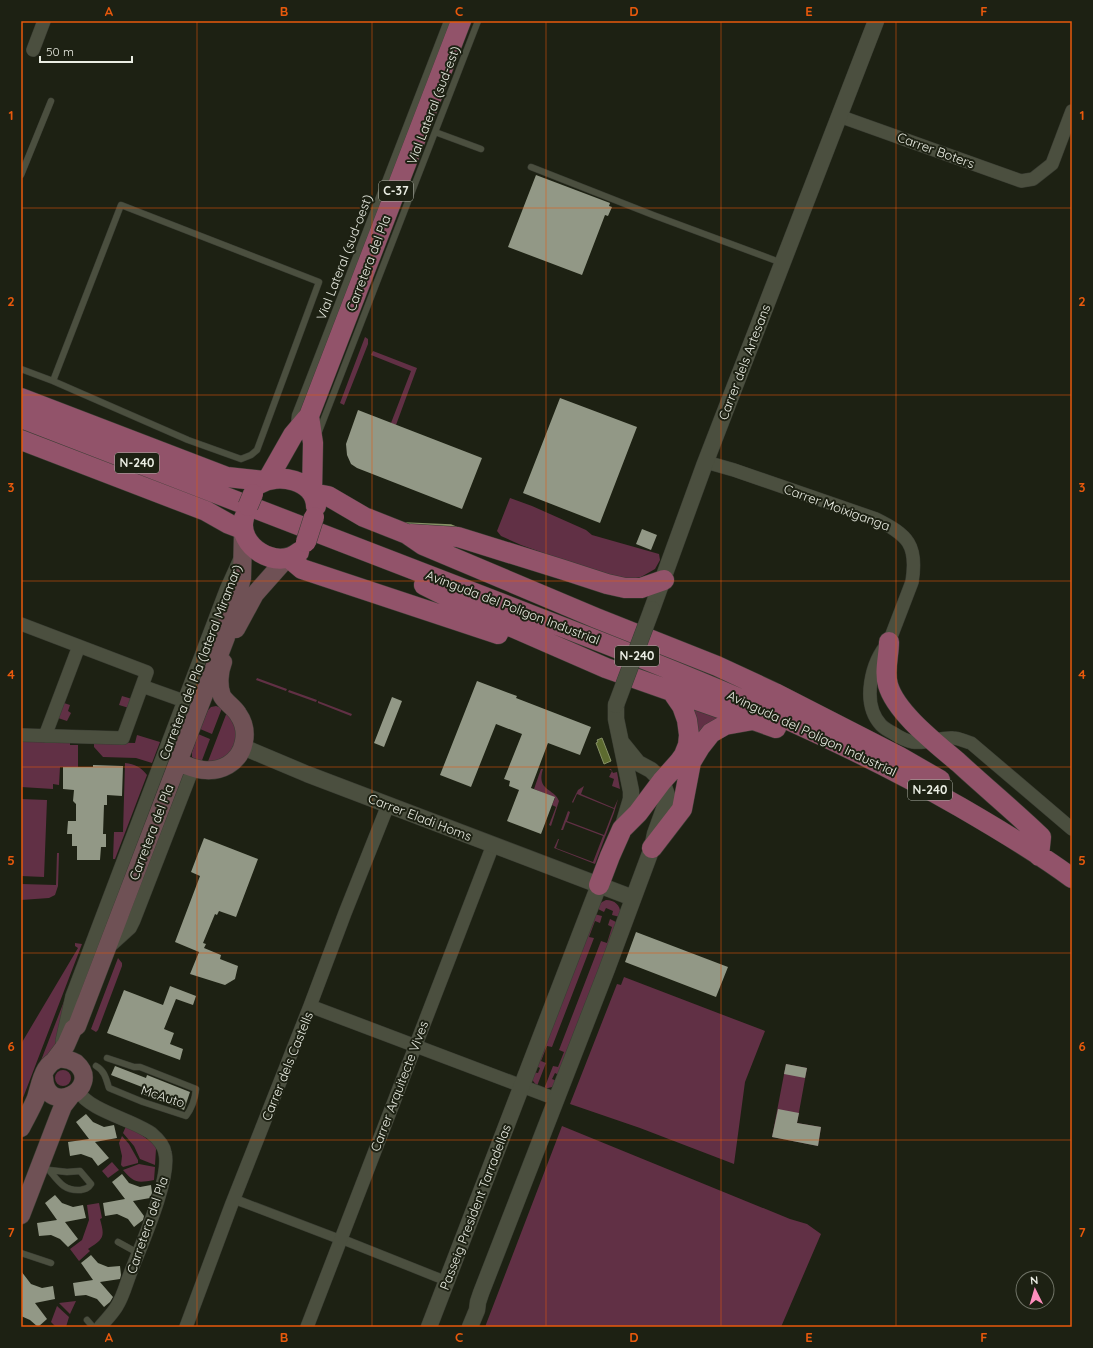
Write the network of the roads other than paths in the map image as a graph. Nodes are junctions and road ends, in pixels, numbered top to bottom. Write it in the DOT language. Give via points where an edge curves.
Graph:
graph roads {
  1 [pos="44,21"];
  2 [pos="447,21"];
  3 [pos="461,21"];
  4 [pos="478,21"];
  5 [pos="876,21"];
  6 [pos="33,50"];
  7 [pos="50,102"];
  8 [pos="1072,111"];
  9 [pos="839,116"];
  10 [pos="435,132"];
  11 [pos="481,149"];
  12 [pos="531,167"];
  13 [pos="21,175"];
  14 [pos="782,264"];
  15 [pos="21,369"];
  16 [pos="53,381"];
  17 [pos="21,398"];
  18 [pos="309,416"];
  19 [pos="21,418"];
  20 [pos="293,434"];
  21 [pos="21,440"];
  22 [pos="314,443"];
  23 [pos="706,462"];
  24 [pos="262,485"];
  25 [pos="312,493"];
  26 [pos="243,527"];
  27 [pos="407,534"];
  28 [pos="242,553"];
  29 [pos="287,558"];
  30 [pos="386,558"];
  31 [pos="664,580"];
  32 [pos="21,624"];
  33 [pos="230,635"];
  34 [pos="889,642"];
  35 [pos="552,645"];
  36 [pos="79,646"];
  37 [pos="142,686"];
  38 [pos="671,690"];
  39 [pos="184,701"];
  40 [pos="755,720"];
  41 [pos="21,735"];
  42 [pos="46,736"];
  43 [pos="932,740"];
  44 [pos="621,742"];
  45 [pos="243,747"];
  46 [pos="186,765"];
  47 [pos="883,766"];
  48 [pos="657,776"];
  49 [pos="388,805"];
  50 [pos="634,806"];
  51 [pos="667,820"];
  52 [pos="1072,829"];
  53 [pos="1019,843"];
  54 [pos="493,845"];
  55 [pos="652,848"];
  56 [pos="1039,856"];
  57 [pos="1072,878"];
  58 [pos="599,885"];
  59 [pos="633,898"];
  60 [pos="310,1006"];
  61 [pos="77,1026"];
  62 [pos="414,1047"];
  63 [pos="107,1058"];
  64 [pos="49,1067"];
  65 [pos="88,1067"];
  66 [pos="521,1087"];
  67 [pos="74,1094"];
  68 [pos="556,1100"];
  69 [pos="21,1128"];
  70 [pos="44,1169"];
  71 [pos="239,1201"];
  72 [pos="21,1215"];
  73 [pos="336,1238"];
  74 [pos="346,1241"];
  75 [pos="118,1242"];
  76 [pos="138,1252"];
  77 [pos="21,1253"];
  78 [pos="51,1264"];
  79 [pos="439,1278"];
  80 [pos="87,1320"];
  81 [pos="93,1327"];
  82 [pos="100,1327"];
  83 [pos="186,1327"];
  84 [pos="307,1327"];
  85 [pos="429,1327"];
  86 [pos="470,1327"];
  1 -- 6 [label="street"];
  2 -- 20 [label="lane, Vial Lateral (sud-oest)" via="295,415"];
  3 -- 18 [label="main road, Carretera del Pla / C-37"];
  4 -- 10 [label="lane, Vial Lateral (sud-est)"];
  5 -- 9 [label="street, Carrer dels Artesans"];
  7 -- 13 [label="lane"];
  8 -- 9 [label="street, Carrer Boters" via="1052,164 1033,179 1021,181"];
  9 -- 14 [label="street, Carrer dels Artesans"];
  10 -- 11 [label="lane"];
  10 -- 22 [label="lane, Vial Lateral (sud-est)"];
  12 -- 14 [label="lane"];
  14 -- 23 [label="street, Carrer dels Artesans"];
  15 -- 16 [label="lane"];
  16 -- 16 [label="lane" via="188,440 241,459 257,450 319,282 121,205"];
  17 -- 24 [label="main road" via="227,477"];
  18 -- 20 [label="main road, C-37"];
  18 -- 22 [label="main road"];
  19 -- 30 [label="main road, Avinguda del Polígon Industrial / N-240"];
  20 -- 24 [label="main road, C-37"];
  21 -- 26 [label="main road" via="206,511 229,524"];
  22 -- 25 [label="main road"];
  23 -- 31 [label="street, Carrer dels Artesans"];
  23 -- 34 [label="street, Carrer Moixiganga" via="876,519 903,535 913,553 914,572"];
  24 -- 25 [label="main road" via="285,478 303,485"];
  24 -- 26 [label="main road, C-37, bridge"];
  25 -- 27 [label="main road" via="328,496 364,517"];
  25 -- 29 [label="main road, bridge" via="316,504 306,542 294,556"];
  26 -- 28 [label="main road"];
  26 -- 29 [label="main road" via="247,540 257,551 277,559"];
  27 -- 31 [label="main road" via="458,537 625,588 641,588"];
  27 -- 53 [label="main road" via="423,545 717,666 782,697 900,757 973,800 1017,830"];
  28 -- 33 [label="main road" via="242,578 225,628"];
  28 -- 39 [label="street, Carretera del Pla (lateral Miramar)"];
  29 -- 33 [label="main road" via="255,594"];
  29 -- 35 [label="main road" via="302,569 542,648"];
  30 -- 35 [label="main road" via="409,578"];
  30 -- 47 [label="main road, Avinguda del Polígon Industrial / N-240" via="743,700"];
  31 -- 44 [label="street, Carrer dels Artesans, bridge" via="616,705"];
  32 -- 36 [label="street"];
  33 -- 45 [label="main road" via="220,686 224,699 240,716 244,733"];
  33 -- 46 [label="main road, Carretera del Pla"];
  34 -- 43 [label="main road" via="886,668 891,693 899,706"];
  34 -- 43 [label="street, Carrer Moixiganga" via="882,650 870,686 872,710 881,725 899,736 913,742"];
  35 -- 38 [label="main road" via="606,668"];
  36 -- 37 [label="street" via="94,655 147,672"];
  36 -- 42 [label="street"];
  37 -- 39 [label="street"];
  37 -- 42 [label="street" via="123,738"];
  38 -- 40 [label="main road"];
  38 -- 48 [label="main road" via="682,706 687,720 688,745 679,762"];
  39 -- 64 [label="street, Carretera del Pla (lateral Miramar)" via="72,996 62,1039"];
  40 -- 47 [label="main road" via="871,771"];
  40 -- 51 [label="main road" via="725,725 711,734 691,762 682,809"];
  41 -- 42 [label="street"];
  43 -- 52 [label="street, Carrer Moixiganga" via="954,738 971,744"];
  43 -- 56 [label="main road" via="1041,837"];
  44 -- 48 [label="street" via="638,763"];
  44 -- 50 [label="street"];
  45 -- 46 [label="main road" via="235,760 222,768 213,770"];
  45 -- 49 [label="street, Carrer Eladi Homs"];
  46 -- 61 [label="main road, Carretera del Pla" via="106,949"];
  47 -- 53 [label="main road, Avinguda del Polígon Industrial / N-240" via="922,785"];
  48 -- 50 [label="main road"];
  48 -- 51 [label="street" via="668,798"];
  49 -- 54 [label="street, Carrer Eladi Homs"];
  49 -- 60 [label="street, Carrer dels Castells"];
  50 -- 51 [label="main road" via="647,821"];
  50 -- 58 [label="main road"];
  51 -- 55 [label="main road"];
  53 -- 56 [label="main road, Avinguda del Polígon Industrial / N-240"];
  54 -- 58 [label="street, Carrer Eladi Homs"];
  54 -- 62 [label="street, Carrer Arquitecte Vives"];
  55 -- 59 [label="street"];
  56 -- 57 [label="main road, Avinguda del Polígon Industrial / N-240"];
  58 -- 59 [label="street, Carrer Eladi Homs"];
  58 -- 66 [label="street, Passeig President Tarradellas"];
  59 -- 68 [label="street"];
  60 -- 62 [label="street"];
  60 -- 83 [label="street, Carrer dels Castells"];
  61 -- 64 [label="main road"];
  61 -- 65 [label="main road" via="79,1030 76,1050"];
  62 -- 66 [label="street"];
  62 -- 84 [label="street, Carrer Arquitecte Vives"];
  63 -- 65 [label="lane, McAuto" via="140,1067 196,1089 191,1110 186,1116 109,1088 101,1069"];
  64 -- 65 [label="main road" via="59,1059"];
  64 -- 67 [label="main road" via="45,1086 51,1094 60,1098"];
  64 -- 69 [label="main road"];
  65 -- 67 [label="main road" via="81,1087"];
  66 -- 68 [label="street"];
  66 -- 85 [label="street, Passeig President Tarradellas"];
  67 -- 70 [label="main road" via="63,1106 59,1116"];
  67 -- 76 [label="street, Carretera del Pla" via="151,1134 165,1152 164,1180"];
  68 -- 86 [label="street"];
  70 -- 70 [label="lane" via="68,1189 84,1189 91,1184 80,1171"];
  70 -- 72 [label="main road"];
  71 -- 73 [label="street"];
  74 -- 79 [label="street"];
  75 -- 76 [label="lane"];
  76 -- 82 [label="street, Carretera del Pla" via="118,1305"];
  77 -- 78 [label="lane"];
  80 -- 81 [label="lane"];
}
